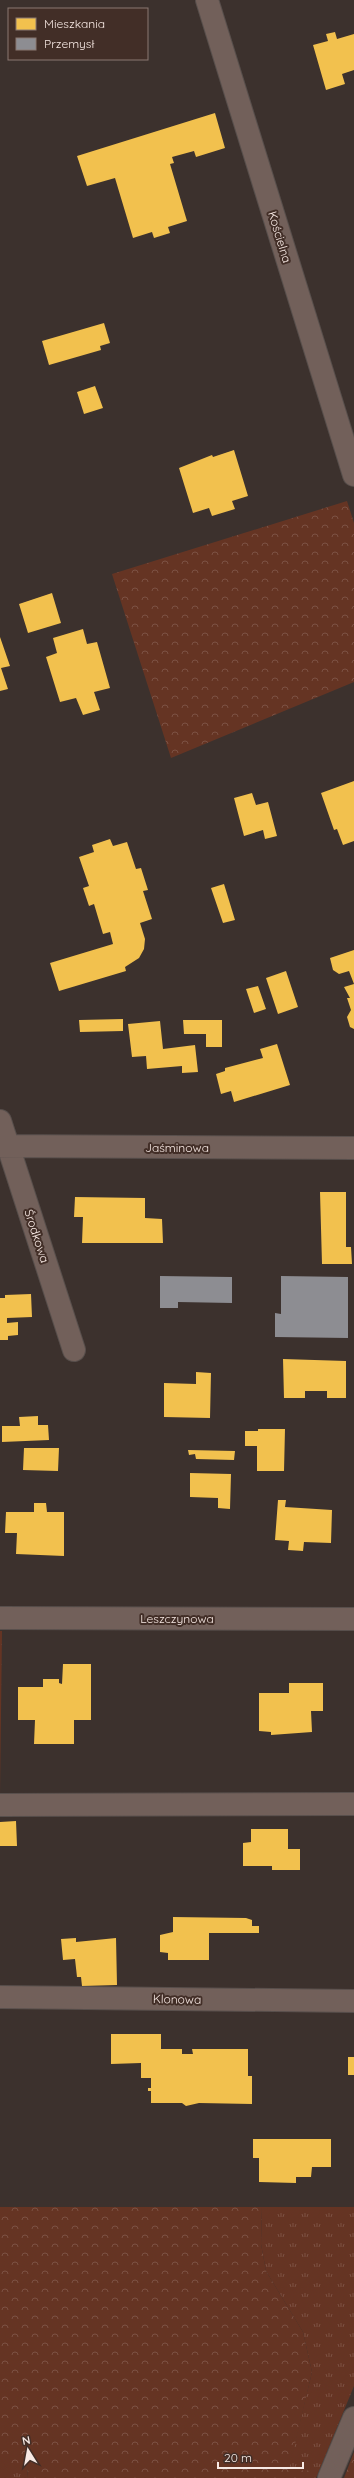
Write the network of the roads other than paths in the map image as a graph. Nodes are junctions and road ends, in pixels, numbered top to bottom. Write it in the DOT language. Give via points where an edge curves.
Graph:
graph roads {
  1 [pos="207,0"];
  2 [pos="354,475"];
  3 [pos="0,1121"];
  4 [pos="4,1146"];
  5 [pos="354,1148"];
  6 [pos="74,1350"];
  7 [pos="0,1618"];
  8 [pos="354,1619"];
  9 [pos="354,1804"];
  10 [pos="0,1806"];
  11 [pos="0,1997"];
  12 [pos="354,2001"];
  13 [pos="354,2418"];
  14 [pos="329,2478"];
  1 -- 2 [label="street, Kościelna"];
  3 -- 4 [label="street, Środkowa"];
  4 -- 5 [label="street, Jaśminowa"];
  4 -- 6 [label="street, Środkowa"];
  7 -- 8 [label="street, Leszczynowa"];
  9 -- 10 [label="street"];
  11 -- 12 [label="street, Klonowa"];
  13 -- 14 [label="street"];
}
